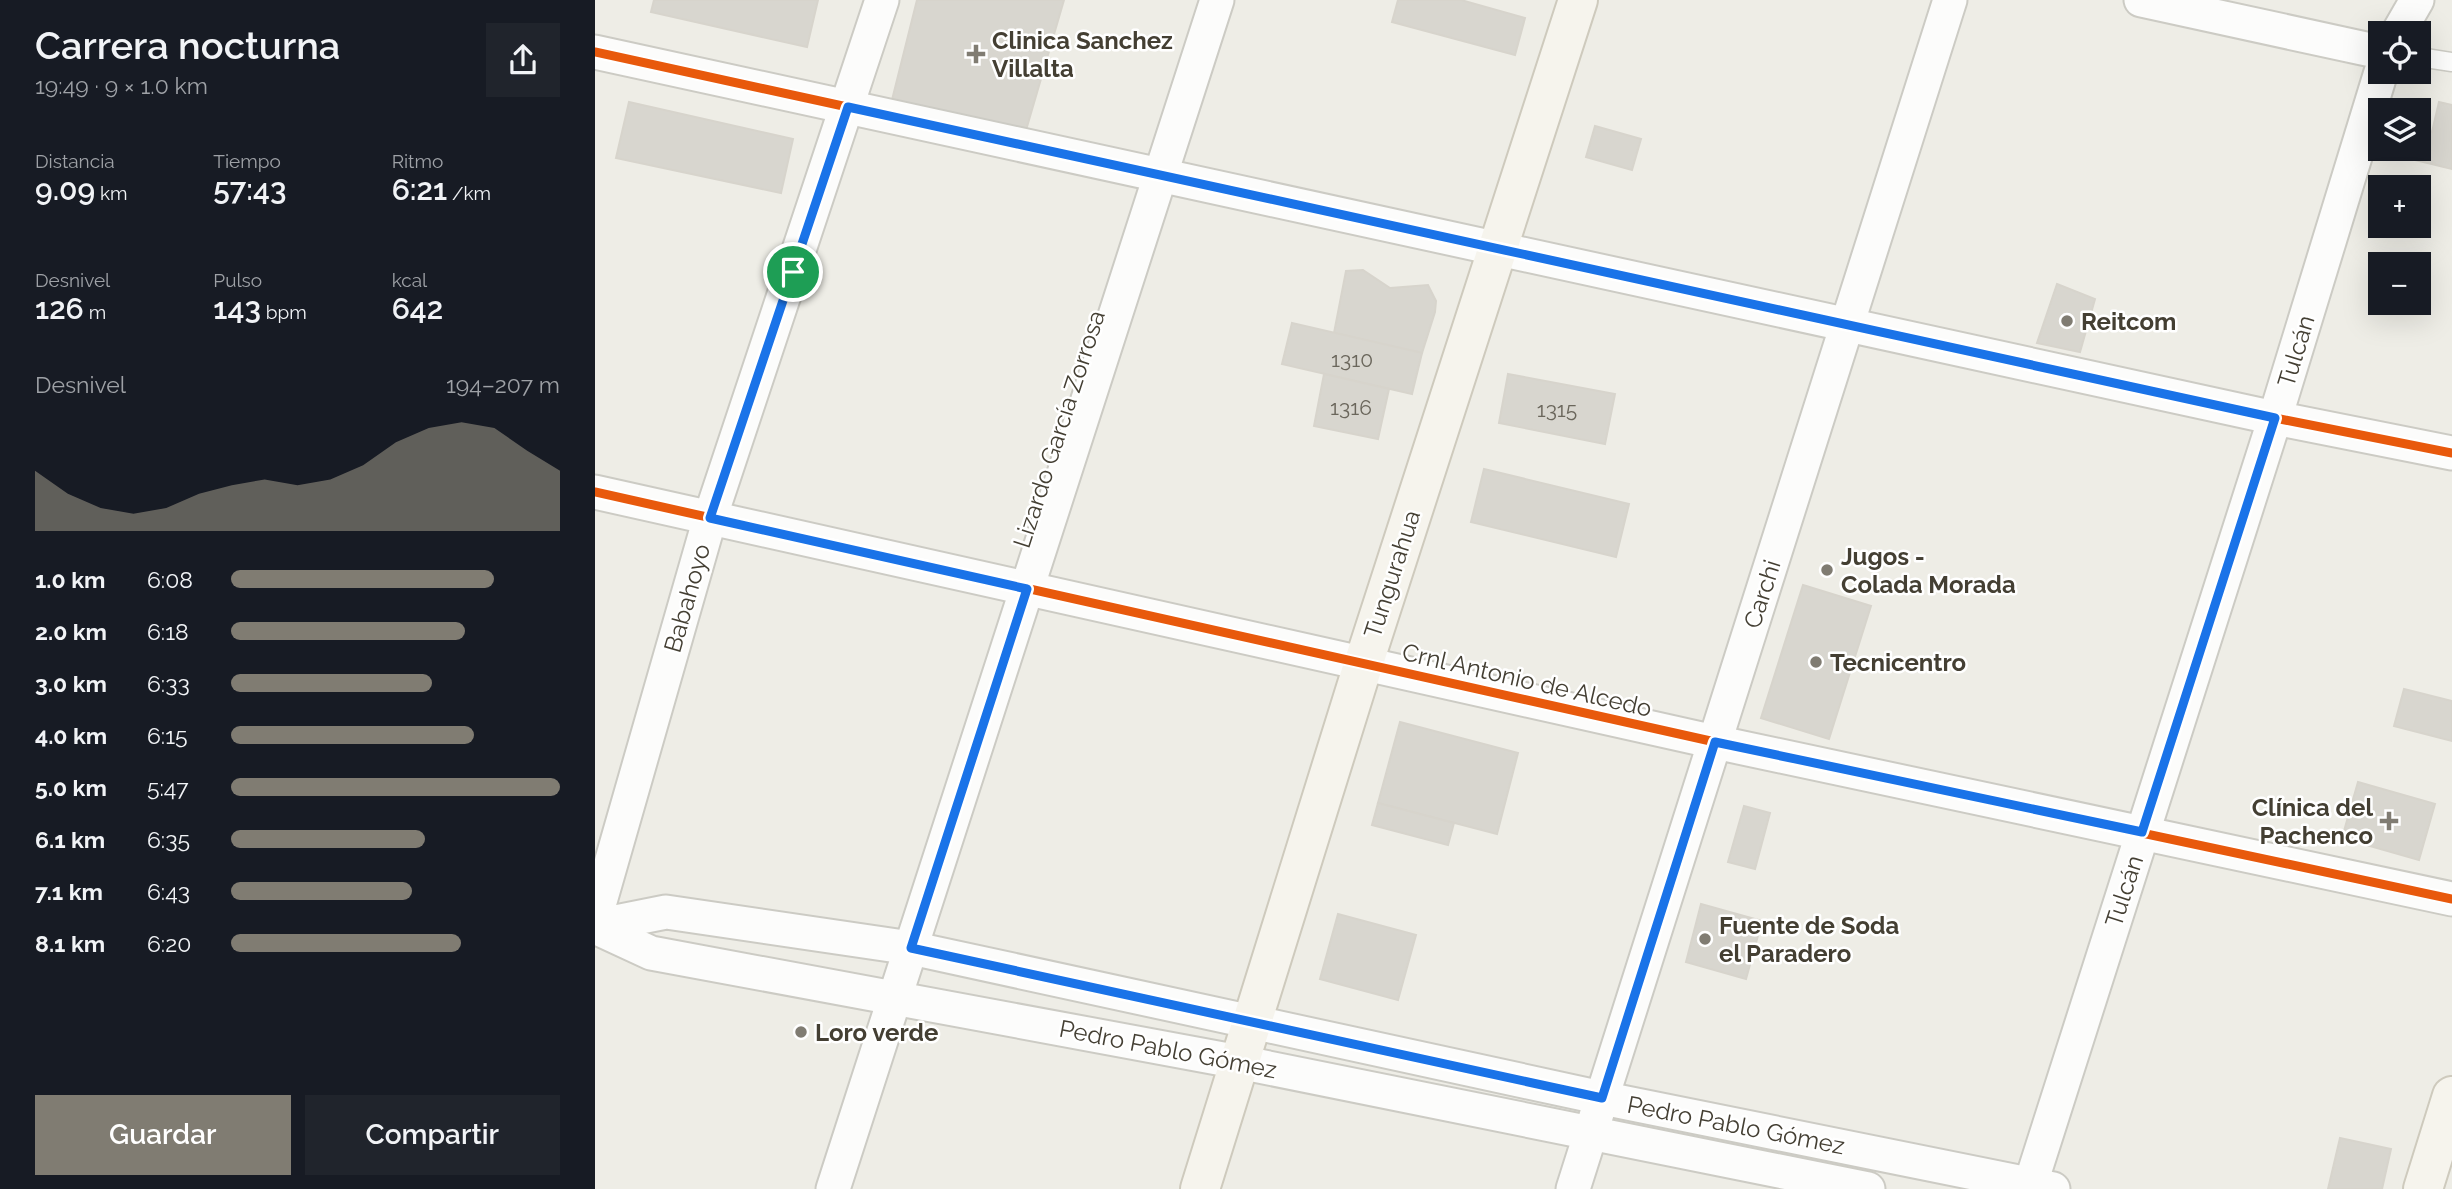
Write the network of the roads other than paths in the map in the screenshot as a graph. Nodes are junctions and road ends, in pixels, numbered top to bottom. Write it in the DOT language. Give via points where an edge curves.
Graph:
graph roads {
  1 [pos="882,0"];
  2 [pos="1217,0"];
  3 [pos="1578,0"];
  4 [pos="1950,0"];
  5 [pos="2141,0"];
  6 [pos="2391,0"];
  7 [pos="2405,0"];
  8 [pos="2417,0"];
  9 [pos="2393,21"];
  10 [pos="2398,21"];
  11 [pos="2402,21"];
  12 [pos="2368,49"];
  13 [pos="595,52"];
  14 [pos="2431,59"];
  15 [pos="2452,62"];
  16 [pos="2377,84"];
  17 [pos="848,107"];
  18 [pos="1161,176"];
  19 [pos="1496,250"];
  20 [pos="1847,323"];
  21 [pos="2275,418"];
  22 [pos="2452,453"];
  23 [pos="595,492"];
  24 [pos="710,518"];
  25 [pos="1027,589"];
  26 [pos="1364,662"];
  27 [pos="1715,742"];
  28 [pos="2142,832"];
  29 [pos="2452,900"];
  30 [pos="595,919"];
  31 [pos="595,927"];
  32 [pos="911,948"];
  33 [pos="896,996"];
  34 [pos="1250,1022"];
  35 [pos="1239,1062"];
  36 [pos="2452,1096"];
  37 [pos="1602,1098"];
  38 [pos="1590,1135"];
  39 [pos="2452,1173"];
  40 [pos="2038,1187"];
  41 [pos="833,1189"];
  42 [pos="1200,1189"];
  43 [pos="1573,1189"];
  44 [pos="1868,1189"];
  45 [pos="2423,1189"];
  46 [pos="2447,1189"];
  1 -- 17 [label="street, Babahoyo"];
  2 -- 18 [label="street, Lizardo García Zorrosa"];
  3 -- 19 [label="main road, Tungurahua"];
  4 -- 20 [label="street, Carchi"];
  5 -- 12 [label="street"];
  6 -- 9 [label="street"];
  7 -- 10 [label="lane"];
  8 -- 11 [label="street"];
  13 -- 17 [label="street"];
  14 -- 15 [label="lane"];
  16 -- 21 [label="street, Tulcán"];
  17 -- 18 [label="street"];
  17 -- 24 [label="street, Babahoyo"];
  18 -- 19 [label="street"];
  18 -- 25 [label="street, Lizardo García Zorrosa"];
  19 -- 20 [label="street"];
  19 -- 26 [label="main road, Tungurahua"];
  20 -- 21 [label="street"];
  20 -- 27 [label="street, Carchi"];
  21 -- 22 [label="street"];
  21 -- 28 [label="street, Tulcán"];
  23 -- 24 [label="street, Crnl Antonio de Alcedo"];
  24 -- 25 [label="street, Crnl Antonio de Alcedo"];
  24 -- 30 [label="street, Babahoyo"];
  25 -- 26 [label="street, Crnl Antonio de Alcedo"];
  25 -- 32 [label="street, Lizardo García Zorrosa"];
  26 -- 27 [label="street, Crnl Antonio de Alcedo"];
  26 -- 34 [label="main road, Tungurahua"];
  27 -- 28 [label="street, Crnl Antonio de Alcedo"];
  27 -- 37 [label="street, Carchi"];
  28 -- 29 [label="street, Crnl Antonio de Alcedo"];
  28 -- 40 [label="street, Tulcán"];
  31 -- 32 [label="street, Pedro Pablo Gómez" via="666,912"];
  31 -- 33 [label="street, Pedro Pablo Gómez" via="650,953"];
  32 -- 33 [label="street, Lizardo García Zorrosa"];
  32 -- 34 [label="street, Pedro Pablo Gómez"];
  33 -- 35 [label="street, Pedro Pablo Gómez"];
  33 -- 41 [label="street, Lizardo García Zorrosa"];
  34 -- 35 [label="main road, Tungurahua"];
  34 -- 37 [label="street, Pedro Pablo Gómez"];
  35 -- 38 [label="street, Pedro Pablo Gómez"];
  35 -- 42 [label="main road, Tungurahua"];
  36 -- 45 [label="main road"];
  37 -- 38 [label="street, Carchi"];
  37 -- 40 [label="street, Pedro Pablo Gómez"];
  38 -- 43 [label="street, Carchi"];
  38 -- 44 [label="street, Pedro Pablo Gómez"];
  39 -- 46 [label="main road"];
}
